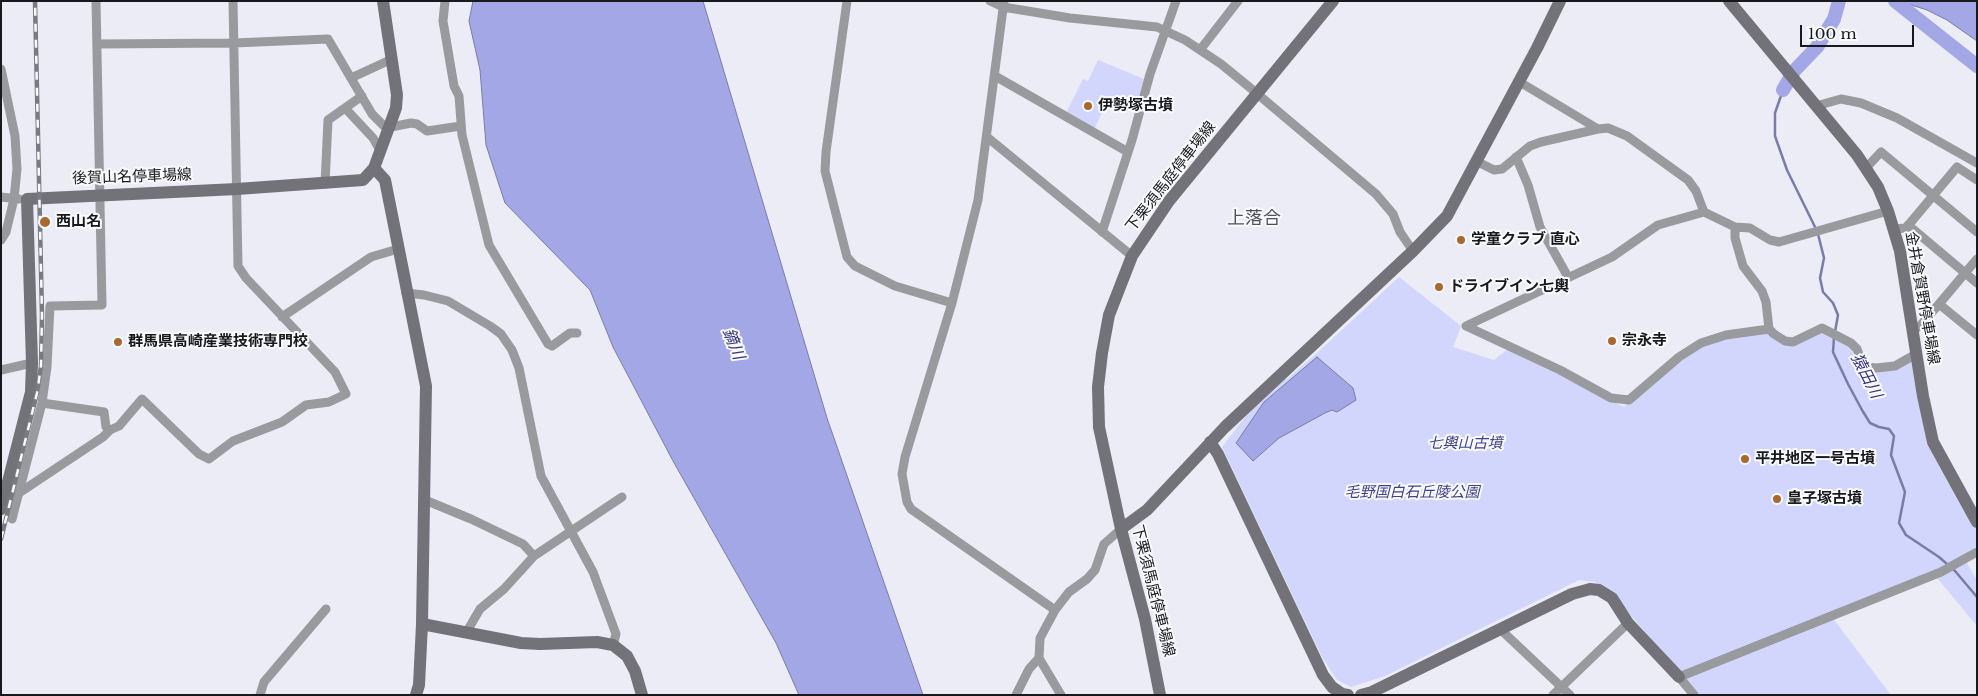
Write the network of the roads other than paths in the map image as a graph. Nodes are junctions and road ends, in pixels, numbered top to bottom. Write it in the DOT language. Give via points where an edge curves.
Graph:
graph roads {
  1 [pos="96,1"];
  2 [pos="233,1"];
  3 [pos="383,1"];
  4 [pos="445,1"];
  5 [pos="847,1"];
  6 [pos="990,1"];
  7 [pos="1176,1"];
  8 [pos="1238,1"];
  9 [pos="1333,1"];
  10 [pos="1560,1"];
  11 [pos="1729,1"];
  12 [pos="1004,4"];
  13 [pos="1166,30"];
  14 [pos="234,43"];
  15 [pos="97,44"];
  16 [pos="1200,50"];
  17 [pos="392,59"];
  18 [pos="1,69"];
  19 [pos="995,76"];
  20 [pos="351,78"];
  21 [pos="1518,81"];
  22 [pos="1258,94"];
  23 [pos="362,96"];
  24 [pos="1816,106"];
  25 [pos="345,108"];
  26 [pos="461,126"];
  27 [pos="391,127"];
  28 [pos="1598,128"];
  29 [pos="987,137"];
  30 [pos="381,152"];
  31 [pos="1128,152"];
  32 [pos="1516,157"];
  33 [pos="1476,161"];
  34 [pos="1977,163"];
  35 [pos="374,168"];
  36 [pos="1866,168"];
  37 [pos="1977,180"];
  38 [pos="325,184"];
  39 [pos="238,189"];
  40 [pos="101,194"];
  41 [pos="1933,195"];
  42 [pos="1,197"];
  43 [pos="20,199"];
  44 [pos="1888,211"];
  45 [pos="1704,212"];
  46 [pos="1908,225"];
  47 [pos="1735,227"];
  48 [pos="1894,229"];
  49 [pos="1102,232"];
  50 [pos="1977,232"];
  51 [pos="1,240"];
  52 [pos="398,249"];
  53 [pos="1413,251"];
  54 [pos="1132,256"];
  55 [pos="1977,259"];
  56 [pos="1965,273"];
  57 [pos="1568,278"];
  58 [pos="1977,283"];
  59 [pos="406,293"];
  60 [pos="952,303"];
  61 [pos="1939,304"];
  62 [pos="282,317"];
  63 [pos="1769,329"];
  64 [pos="1913,330"];
  65 [pos="576,333"];
  66 [pos="1977,335"];
  67 [pos="1916,354"];
  68 [pos="32,362"];
  69 [pos="1,370"];
  70 [pos="42,403"];
  71 [pos="110,430"];
  72 [pos="1210,442"];
  73 [pos="19,493"];
  74 [pos="622,498"];
  75 [pos="425,500"];
  76 [pos="1,509"];
  77 [pos="12,519"];
  78 [pos="1977,522"];
  79 [pos="1121,529"];
  80 [pos="571,531"];
  81 [pos="1977,552"];
  82 [pos="534,556"];
  83 [pos="326,609"];
  84 [pos="1055,610"];
  85 [pos="1628,623"];
  86 [pos="422,624"];
  87 [pos="1500,629"];
  88 [pos="466,633"];
  89 [pos="613,645"];
  90 [pos="1039,658"];
  91 [pos="1679,677"];
  92 [pos="1562,686"];
  93 [pos="260,695"];
  94 [pos="416,695"];
  95 [pos="642,695"];
  96 [pos="1016,695"];
  97 [pos="1061,695"];
  98 [pos="1160,695"];
  99 [pos="1348,695"];
  100 [pos="1361,695"];
  101 [pos="1553,695"];
  102 [pos="1570,695"];
  103 [pos="1694,695"];
  1 -- 15 [label="street"];
  2 -- 14 [label="street"];
  3 -- 17 [label="main road"];
  4 -- 26 [label="street" via="443,21 454,86 459,96"];
  5 -- 60 [label="street" via="825,171 846,257 855,266 895,286"];
  6 -- 12 [label="street"];
  7 -- 13 [label="street"];
  8 -- 16 [label="street"];
  9 -- 22 [label="main road, 下栗須馬庭停車場線"];
  10 -- 21 [label="main road"];
  11 -- 24 [label="main road, 金井倉賀野停車場線"];
  12 -- 13 [label="street" via="1097,22"];
  12 -- 19 [label="street"];
  13 -- 16 [label="street"];
  13 -- 31 [label="street"];
  14 -- 15 [label="street"];
  14 -- 20 [label="street" via="328,39"];
  14 -- 39 [label="street"];
  15 -- 40 [label="street"];
  16 -- 22 [label="street"];
  17 -- 20 [label="street"];
  17 -- 27 [label="main road" via="397,94"];
  18 -- 43 [label="street" via="15,136"];
  19 -- 29 [label="street"];
  19 -- 31 [label="street"];
  20 -- 23 [label="street"];
  21 -- 28 [label="street"];
  21 -- 33 [label="main road"];
  22 -- 53 [label="street" via="1376,194 1393,214"];
  22 -- 54 [label="main road, 下栗須馬庭停車場線" via="1169,201"];
  23 -- 25 [label="street"];
  23 -- 27 [label="street" via="372,114 384,126"];
  24 -- 34 [label="street" via="1841,99 1861,103 1897,118"];
  24 -- 36 [label="main road, 金井倉賀野停車場線"];
  25 -- 30 [label="street" via="373,138"];
  25 -- 38 [label="street" via="328,120"];
  26 -- 27 [label="street" via="427,131 410,123"];
  26 -- 65 [label="street" via="489,245 548,344 552,346 570,333"];
  27 -- 30 [label="main road"];
  28 -- 32 [label="street" via="1541,142"];
  28 -- 45 [label="street" via="1627,136 1688,180"];
  29 -- 49 [label="street"];
  29 -- 60 [label="street" via="978,200"];
  30 -- 35 [label="main road"];
  31 -- 49 [label="street"];
  32 -- 33 [label="street" via="1502,169 1494,170"];
  32 -- 57 [label="street" via="1540,227"];
  33 -- 53 [label="main road" via="1447,216"];
  35 -- 38 [label="main road, 後賀山名停車場線" via="363,180"];
  35 -- 52 [label="main road" via="385,180"];
  36 -- 41 [label="street" via="1881,152"];
  36 -- 44 [label="main road, 金井倉賀野停車場線"];
  37 -- 41 [label="street" via="1957,167"];
  38 -- 39 [label="main road, 後賀山名停車場線"];
  39 -- 40 [label="main road, 後賀山名停車場線"];
  39 -- 62 [label="street" via="238,266"];
  40 -- 43 [label="main road, 後賀山名停車場線"];
  40 -- 70 [label="street" via="102,304 50,306"];
  41 -- 46 [label="street"];
  41 -- 50 [label="street"];
  42 -- 43 [label="street"];
  43 -- 51 [label="street"];
  43 -- 68 [label="main road"];
  44 -- 47 [label="street" via="1778,242 1750,228"];
  44 -- 48 [label="main road, 金井倉賀野停車場線"];
  45 -- 47 [label="street"];
  45 -- 57 [label="street" via="1658,225 1612,257"];
  46 -- 48 [label="street"];
  46 -- 56 [label="street"];
  47 -- 63 [label="street" via="1743,266 1762,291 1766,302"];
  48 -- 64 [label="main road, 金井倉賀野停車場線"];
  49 -- 54 [label="street"];
  52 -- 59 [label="main road"];
  52 -- 62 [label="street" via="371,257"];
  53 -- 72 [label="main road"];
  54 -- 79 [label="main road, 下栗須馬庭停車場線" via="1109,316 1098,387 1099,427"];
  55 -- 56 [label="street"];
  56 -- 58 [label="street"];
  56 -- 61 [label="street"];
  57 -- 63 [label="street" via="1466,326 1611,398 1629,400 1701,343 1726,335"];
  59 -- 75 [label="main road" via="426,386"];
  59 -- 80 [label="street" via="448,301 490,326 512,350 519,368 541,476"];
  60 -- 84 [label="street" via="905,457 902,474 907,502 911,509"];
  61 -- 64 [label="street"];
  61 -- 66 [label="street"];
  62 -- 71 [label="street" via="334,372 346,394 329,402 306,405 282,422 233,442 209,459 199,454 142,400 119,426"];
  63 -- 67 [label="street" via="1785,341 1793,342 1822,328 1851,343 1867,367 1895,366"];
  64 -- 67 [label="main road, 金井倉賀野停車場線"];
  67 -- 78 [label="main road, 金井倉賀野停車場線" via="1933,442"];
  68 -- 69 [label="street"];
  68 -- 76 [label="main road" via="30,392"];
  70 -- 71 [label="street" via="104,412 106,426"];
  70 -- 73 [label="street"];
  71 -- 73 [label="street"];
  72 -- 79 [label="main road" via="1146,510"];
  72 -- 99 [label="main road" via="1323,675 1332,687"];
  73 -- 77 [label="street"];
  74 -- 80 [label="street"];
  75 -- 82 [label="street" via="524,544"];
  75 -- 86 [label="main road"];
  79 -- 84 [label="street" via="1104,544 1095,570 1069,592"];
  79 -- 98 [label="main road, 下栗須馬庭停車場線" via="1145,619"];
  80 -- 82 [label="street"];
  80 -- 89 [label="street" via="604,600 616,634"];
  81 -- 91 [label="street" via="1944,571"];
  82 -- 88 [label="street" via="504,589 480,609"];
  83 -- 93 [label="street" via="264,682"];
  84 -- 90 [label="street" via="1040,638"];
  85 -- 87 [label="main road" via="1612,598 1590,589 1572,594"];
  85 -- 91 [label="main road"];
  85 -- 92 [label="street"];
  86 -- 88 [label="main road"];
  86 -- 94 [label="main road"];
  87 -- 92 [label="street"];
  87 -- 100 [label="main road"];
  88 -- 89 [label="main road" via="530,644 597,642"];
  89 -- 95 [label="main road" via="627,656"];
  90 -- 96 [label="street" via="1029,669"];
  90 -- 97 [label="street"];
  91 -- 103 [label="street"];
  92 -- 101 [label="street"];
  92 -- 102 [label="street"];
}
